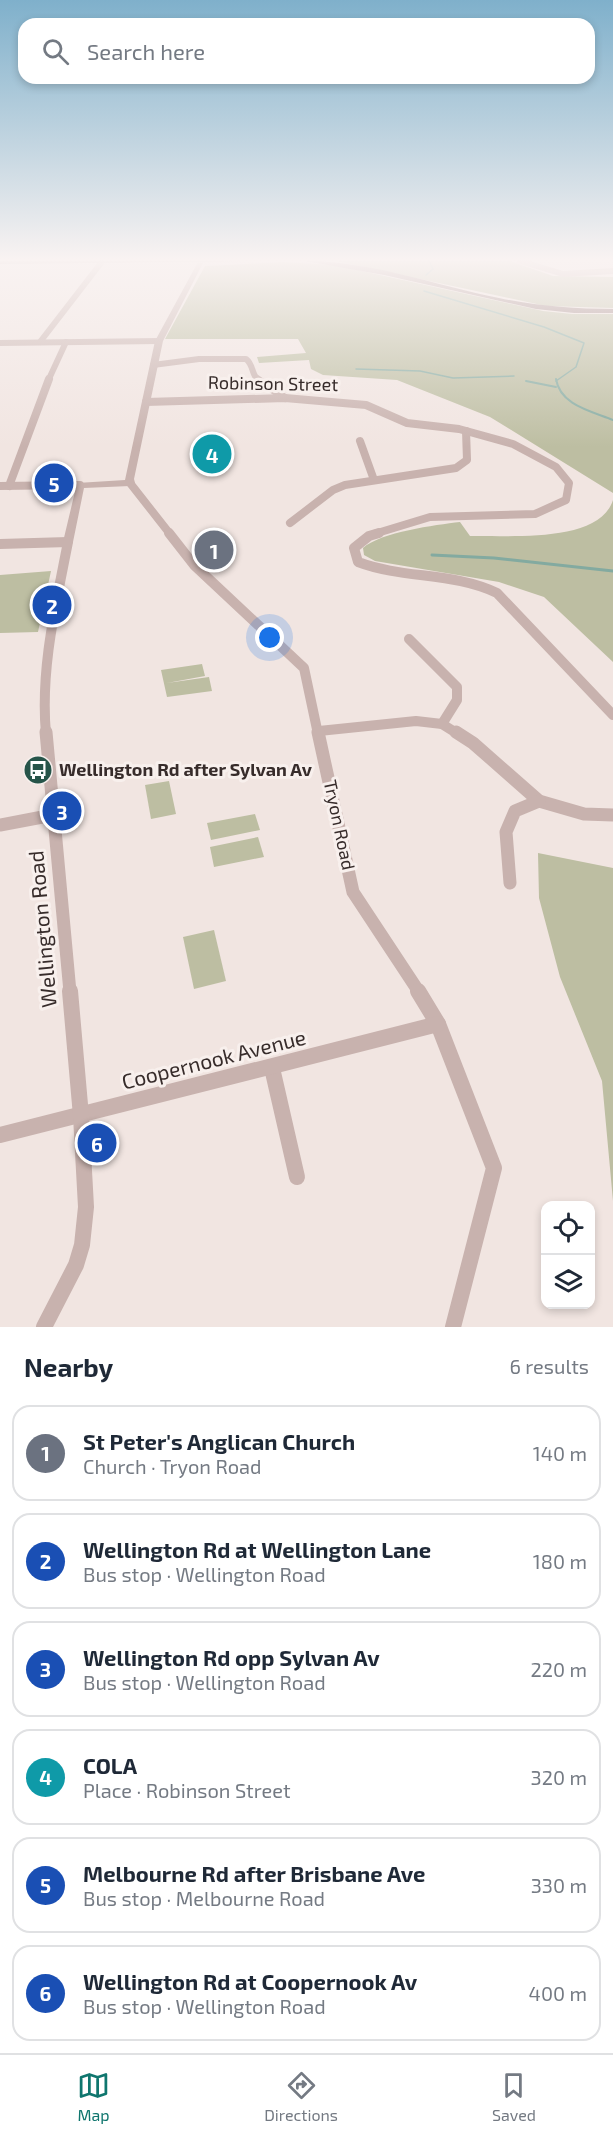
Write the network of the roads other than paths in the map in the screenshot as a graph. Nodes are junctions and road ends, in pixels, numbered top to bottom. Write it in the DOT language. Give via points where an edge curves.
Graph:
graph roads {
  1 [pos="59,323"];
  2 [pos="168,323"];
  3 [pos="159,341"];
  4 [pos="44,342"];
  5 [pos="66,342"];
  6 [pos="0,343"];
  7 [pos="61,354"];
  8 [pos="153,365"];
  9 [pos="285,398"];
  10 [pos="146,402"];
  11 [pos="466,431"];
  12 [pos="360,441"];
  13 [pos="374,480"];
  14 [pos="130,483"];
  15 [pos="80,485"];
  16 [pos="5,486"];
  17 [pos="290,523"];
  18 [pos="68,542"];
  19 [pos="0,544"];
  20 [pos="409,639"];
  21 [pos="613,715"];
  22 [pos="442,724"];
  23 [pos="319,731"];
  24 [pos="539,801"];
  25 [pos="53,815"];
  26 [pos="613,815"];
  27 [pos="0,825"];
  28 [pos="510,883"];
  29 [pos="438,1024"];
  30 [pos="272,1068"];
  31 [pos="81,1116"];
  32 [pos="0,1135"];
  33 [pos="297,1177"];
  34 [pos="44,1327"];
  35 [pos="453,1327"];
  1 -- 4 [label="street"];
  2 -- 3 [label="street"];
  3 -- 5 [label="street"];
  3 -- 8 [label="street"];
  4 -- 5 [label="street"];
  4 -- 6 [label="street"];
  4 -- 7 [label="street"];
  5 -- 7 [label="street"];
  7 -- 16 [label="street"];
  8 -- 9 [label="street" via="199,359 246,359 255,378"];
  8 -- 10 [label="street"];
  9 -- 10 [label="street, Robinson Street"];
  9 -- 11 [label="street, Robinson Street" via="366,405 407,423"];
  10 -- 14 [label="street"];
  11 -- 13 [label="street" via="467,460 456,468"];
  11 -- 21 [label="street, Robinson Street" via="513,444 556,467 569,483 566,500 535,514 430,517 369,536 354,548 354,555 358,562 379,570 479,584 497,592"];
  12 -- 13 [label="street"];
  13 -- 17 [label="street" via="333,490"];
  14 -- 15 [label="street"];
  14 -- 23 [label="street, Tryon Road" via="194,566 304,668"];
  15 -- 16 [label="street"];
  15 -- 18 [label="street, Wellington Road"];
  18 -- 19 [label="street"];
  18 -- 25 [label="street, Wellington Road" via="53,621 44,709"];
  20 -- 22 [label="street" via="457,687 457,700"];
  22 -- 23 [label="street" via="416,721"];
  22 -- 24 [label="street" via="473,743"];
  23 -- 29 [label="street, Tryon Road" via="353,892"];
  24 -- 26 [label="street" via="585,814"];
  24 -- 28 [label="street" via="515,811 506,832"];
  25 -- 27 [label="street"];
  25 -- 31 [label="street, Wellington Road"];
  29 -- 30 [label="street, Coopernook Avenue"];
  29 -- 35 [label="street, Tryon Road" via="494,1168"];
  30 -- 31 [label="street, Coopernook Avenue"];
  30 -- 33 [label="street"];
  31 -- 32 [label="street, Coopernook Avenue"];
  31 -- 34 [label="street, Wellington Road" via="85,1226 76,1264"];
}
